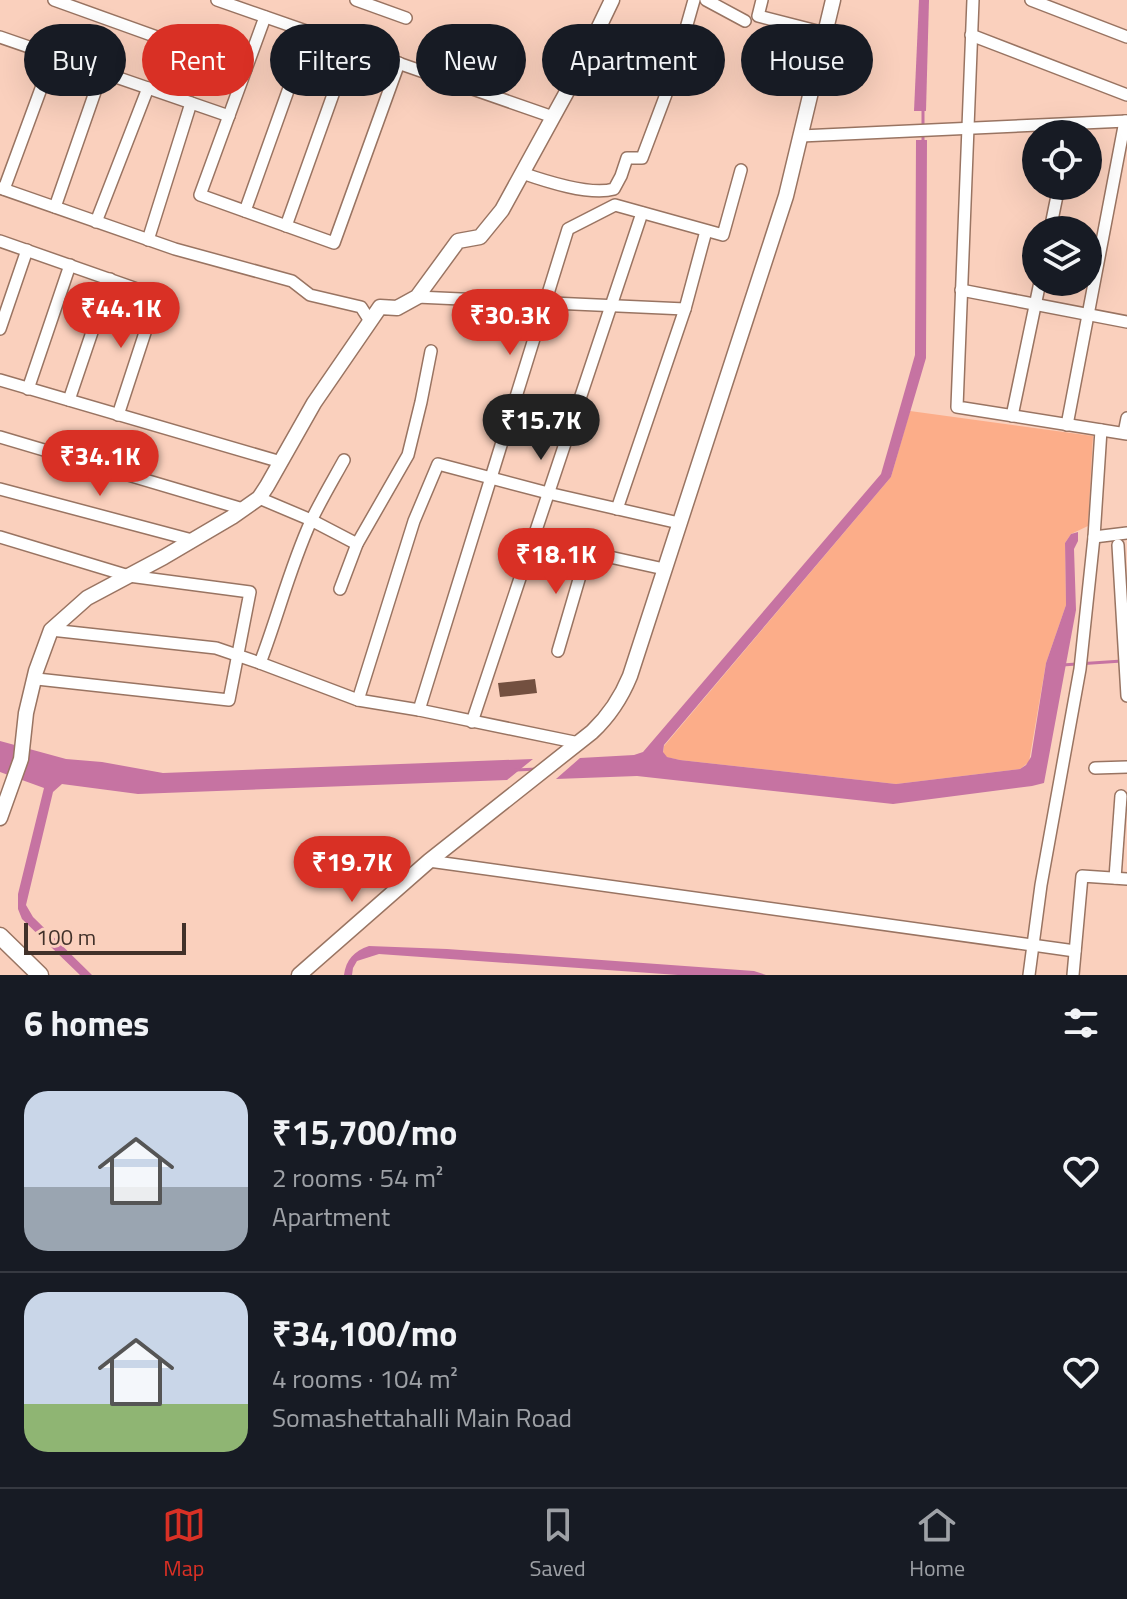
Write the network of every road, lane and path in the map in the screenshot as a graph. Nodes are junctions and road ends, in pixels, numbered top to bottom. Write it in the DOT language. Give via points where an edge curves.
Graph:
graph roads {
  1 [pos="54,0"];
  2 [pos="217,0"];
  3 [pos="356,0"];
  4 [pos="612,0"];
  5 [pos="694,0"];
  6 [pos="706,0"];
  7 [pos="762,0"];
  8 [pos="833,0"];
  9 [pos="973,0"];
  10 [pos="1031,0"];
  11 [pos="265,17"];
  12 [pos="406,18"];
  13 [pos="745,21"];
  14 [pos="286,24"];
  15 [pos="600,24"];
  16 [pos="687,24"];
  17 [pos="790,24"];
  18 [pos="827,24"];
  19 [pos="142,32"];
  20 [pos="971,35"];
  21 [pos="1127,37"];
  22 [pos="1,40"];
  23 [pos="24,47"];
  24 [pos="254,47"];
  25 [pos="400,63"];
  26 [pos="1127,95"];
  27 [pos="38,96"];
  28 [pos="94,96"];
  29 [pos="145,96"];
  30 [pos="171,96"];
  31 [pos="236,96"];
  32 [pos="286,96"];
  33 [pos="332,96"];
  34 [pos="387,96"];
  35 [pos="564,96"];
  36 [pos="665,96"];
  37 [pos="810,96"];
  38 [pos="191,103"];
  39 [pos="229,116"];
  40 [pos="553,117"];
  41 [pos="1126,121"];
  42 [pos="1102,124"];
  43 [pos="967,128"];
  44 [pos="1022,129"];
  45 [pos="801,136"];
  46 [pos="741,170"];
  47 [pos="522,173"];
  48 [pos="2,188"];
  49 [pos="55,207"];
  50 [pos="245,211"];
  51 [pos="642,213"];
  52 [pos="96,222"];
  53 [pos="286,226"];
  54 [pos="706,231"];
  55 [pos="148,240"];
  56 [pos="0,241"];
  57 [pos="27,250"];
  58 [pos="70,265"];
  59 [pos="110,279"];
  60 [pos="961,290"];
  61 [pos="1037,296"];
  62 [pos="417,297"];
  63 [pos="545,302"];
  64 [pos="1035,304"];
  65 [pos="611,305"];
  66 [pos="685,309"];
  67 [pos="1088,314"];
  68 [pos="370,321"];
  69 [pos="1127,322"];
  70 [pos="0,329"];
  71 [pos="431,351"];
  72 [pos="0,380"];
  73 [pos="28,389"];
  74 [pos="69,400"];
  75 [pos="118,415"];
  76 [pos="1012,416"];
  77 [pos="1127,418"];
  78 [pos="1067,425"];
  79 [pos="1101,430"];
  80 [pos="1126,434"];
  81 [pos="0,437"];
  82 [pos="344,460"];
  83 [pos="281,462"];
  84 [pos="490,478"];
  85 [pos="0,489"];
  86 [pos="548,493"];
  87 [pos="259,498"];
  88 [pos="243,509"];
  89 [pos="617,509"];
  90 [pos="311,520"];
  91 [pos="679,523"];
  92 [pos="1127,533"];
  93 [pos="0,537"];
  94 [pos="1094,537"];
  95 [pos="192,540"];
  96 [pos="533,540"];
  97 [pos="357,544"];
  98 [pos="1118,545"];
  99 [pos="587,552"];
  100 [pos="664,569"];
  101 [pos="129,576"];
  102 [pos="340,589"];
  103 [pos="51,630"];
  104 [pos="558,651"];
  105 [pos="1125,661"];
  106 [pos="260,663"];
  107 [pos="37,679"];
  108 [pos="1127,696"];
  109 [pos="358,700"];
  110 [pos="419,710"];
  111 [pos="472,722"];
  112 [pos="579,743"];
  113 [pos="1127,767"];
  114 [pos="1095,768"];
  115 [pos="1121,796"];
  116 [pos="0,818"];
  117 [pos="429,861"];
  118 [pos="1121,879"];
  119 [pos="0,936"];
  120 [pos="1033,945"];
  121 [pos="1075,951"];
  122 [pos="40,975"];
  123 [pos="299,975"];
  124 [pos="1029,975"];
  125 [pos="1073,975"];
  1 -- 19 [label="street"];
  2 -- 11 [label="street"];
  3 -- 12 [label="street"];
  4 -- 15 [label="street"];
  5 -- 16 [label="street"];
  6 -- 13 [label="street"];
  7 -- 17 [label="street" via="758,16"];
  8 -- 18 [label="street"];
  9 -- 20 [label="street"];
  10 -- 21 [label="street"];
  11 -- 14 [label="street"];
  11 -- 24 [label="street"];
  20 -- 26 [label="street"];
  20 -- 43 [label="street"];
  22 -- 23 [label="street"];
  25 -- 40 [label="street"];
  27 -- 48 [label="street"];
  28 -- 49 [label="street"];
  29 -- 52 [label="street"];
  30 -- 38 [label="street"];
  31 -- 39 [label="street"];
  32 -- 50 [label="street"];
  33 -- 53 [label="street"];
  34 -- 53 [label="street" via="334,243"];
  35 -- 40 [label="street"];
  36 -- 47 [label="street" via="642,158 627,158 614,189 603,192 545,182"];
  37 -- 45 [label="street"];
  38 -- 39 [label="street"];
  38 -- 55 [label="street"];
  39 -- 50 [label="street" via="200,195"];
  40 -- 47 [label="street"];
  41 -- 42 [label="street"];
  41 -- 67 [label="street"];
  43 -- 44 [label="street"];
  43 -- 45 [label="street"];
  43 -- 60 [label="street"];
  45 -- 91 [label="street"];
  46 -- 54 [label="street" via="723,235"];
  47 -- 62 [label="street" via="480,237 458,241"];
  48 -- 49 [label="street"];
  49 -- 52 [label="street"];
  50 -- 53 [label="street"];
  51 -- 54 [label="street"];
  51 -- 63 [label="street" via="615,205 568,229"];
  51 -- 65 [label="street"];
  52 -- 55 [label="street"];
  54 -- 66 [label="street"];
  55 -- 68 [label="street" via="292,281 310,295 361,307"];
  56 -- 57 [label="street"];
  57 -- 58 [label="street"];
  57 -- 70 [label="street"];
  58 -- 59 [label="street"];
  58 -- 73 [label="street"];
  59 -- 74 [label="street"];
  59 -- 75 [label="street" via="157,296"];
  60 -- 64 [label="street"];
  60 -- 76 [label="street" via="957,407"];
  61 -- 64 [label="street"];
  62 -- 63 [label="street"];
  62 -- 68 [label="street" via="397,308 380,307"];
  63 -- 65 [label="street"];
  63 -- 84 [label="street"];
  64 -- 67 [label="street"];
  64 -- 76 [label="street"];
  65 -- 66 [label="street"];
  65 -- 86 [label="street"];
  66 -- 89 [label="street"];
  67 -- 69 [label="street"];
  67 -- 78 [label="street"];
  68 -- 83 [label="street"];
  71 -- 97 [label="street" via="408,455"];
  72 -- 73 [label="street"];
  73 -- 74 [label="street"];
  74 -- 75 [label="street"];
  75 -- 83 [label="street"];
  76 -- 78 [label="street"];
  77 -- 80 [label="street"];
  78 -- 79 [label="street"];
  79 -- 80 [label="street"];
  79 -- 94 [label="street"];
  81 -- 88 [label="street"];
  82 -- 90 [label="street"];
  83 -- 87 [label="street"];
  84 -- 86 [label="street"];
  84 -- 109 [label="street" via="438,464 414,521"];
  84 -- 110 [label="street"];
  85 -- 95 [label="street"];
  86 -- 89 [label="street"];
  86 -- 96 [label="street"];
  87 -- 88 [label="street"];
  87 -- 90 [label="street"];
  88 -- 95 [label="street"];
  89 -- 91 [label="street"];
  90 -- 97 [label="street"];
  90 -- 106 [label="street"];
  91 -- 100 [label="street"];
  92 -- 94 [label="street"];
  93 -- 101 [label="street"];
  94 -- 120 [label="street" via="1080,669"];
  95 -- 101 [label="street"];
  96 -- 99 [label="street"];
  96 -- 111 [label="street"];
  97 -- 102 [label="street"];
  98 -- 105 [label="street"];
  99 -- 100 [label="street"];
  99 -- 104 [label="street"];
  100 -- 112 [label="street" via="625,688 607,718"];
  101 -- 103 [label="street" via="87,598"];
  101 -- 107 [label="street" via="250,592 229,700"];
  103 -- 106 [label="street" via="216,648"];
  103 -- 116 [label="street" via="36,671 19,764"];
  105 -- 108 [label="street"];
  106 -- 109 [label="street"];
  109 -- 110 [label="street"];
  110 -- 111 [label="street"];
  111 -- 112 [label="street"];
  112 -- 117 [label="street"];
  113 -- 114 [label="street"];
  115 -- 118 [label="street"];
  117 -- 120 [label="street"];
  117 -- 123 [label="street"];
  118 -- 121 [label="street" via="1082,876"];
  119 -- 122 [label="main road"];
  120 -- 121 [label="street"];
  120 -- 124 [label="street"];
  121 -- 125 [label="street"];
}
